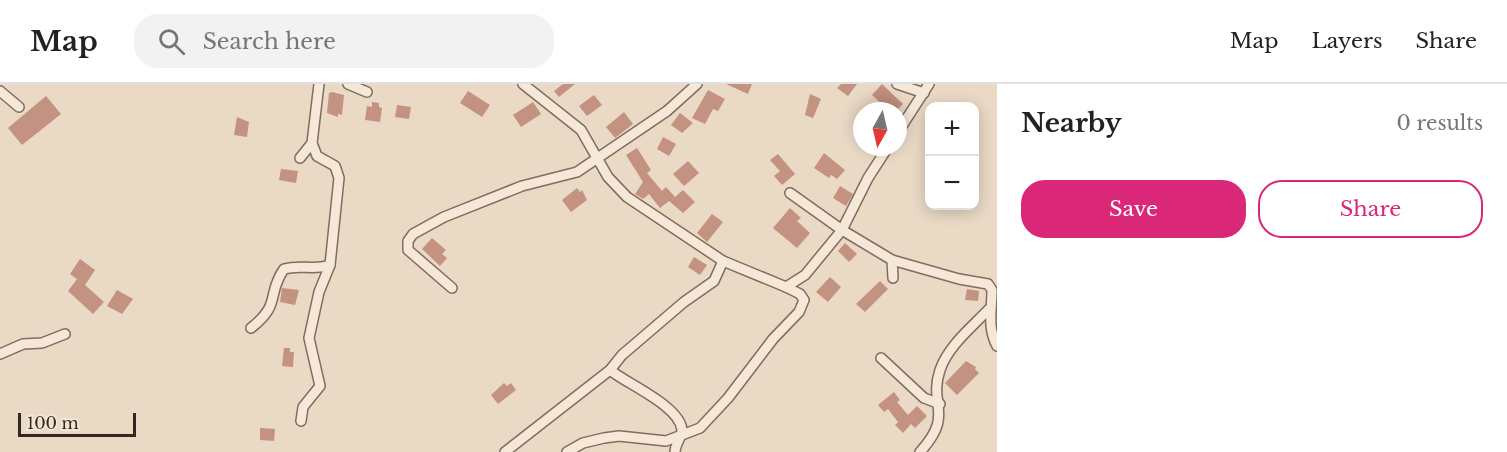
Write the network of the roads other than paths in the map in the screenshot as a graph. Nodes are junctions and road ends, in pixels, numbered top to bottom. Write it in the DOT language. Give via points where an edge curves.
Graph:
graph roads {
  1 [pos="320,84"];
  2 [pos="348,84"];
  3 [pos="523,84"];
  4 [pos="698,84"];
  5 [pos="897,84"];
  6 [pos="929,84"];
  7 [pos="0,91"];
  8 [pos="367,93"];
  9 [pos="924,93"];
  10 [pos="19,107"];
  11 [pos="907,118"];
  12 [pos="312,143"];
  13 [pos="882,156"];
  14 [pos="598,157"];
  15 [pos="300,158"];
  16 [pos="790,193"];
  17 [pos="842,230"];
  18 [pos="892,260"];
  19 [pos="723,261"];
  20 [pos="330,265"];
  21 [pos="893,278"];
  22 [pos="786,287"];
  23 [pos="452,288"];
  24 [pos="989,309"];
  25 [pos="251,328"];
  26 [pos="65,334"];
  27 [pos="997,346"];
  28 [pos="0,354"];
  29 [pos="881,358"];
  30 [pos="610,370"];
  31 [pos="940,404"];
  32 [pos="301,421"];
  33 [pos="682,433"];
  34 [pos="505,452"];
  35 [pos="567,452"];
  36 [pos="675,452"];
  37 [pos="920,452"];
  1 -- 12 [label="street"];
  2 -- 8 [label="street"];
  3 -- 14 [label="street" via="581,130"];
  4 -- 14 [label="street" via="667,111"];
  5 -- 9 [label="street"];
  6 -- 9 [label="street"];
  7 -- 10 [label="street"];
  9 -- 11 [label="street"];
  12 -- 15 [label="street"];
  12 -- 20 [label="street" via="317,156 335,166 339,178"];
  13 -- 17 [label="street"];
  14 -- 19 [label="street" via="608,177 627,197"];
  14 -- 23 [label="street" via="577,172 522,186 444,217 413,234 408,250"];
  16 -- 17 [label="street"];
  17 -- 18 [label="street"];
  17 -- 22 [label="street" via="805,274"];
  18 -- 21 [label="street"];
  18 -- 24 [label="street" via="988,284 992,290"];
  19 -- 22 [label="street"];
  19 -- 30 [label="street" via="714,281 622,354"];
  20 -- 25 [label="street" via="315,270 298,265 284,269 276,280 272,309"];
  20 -- 32 [label="street" via="319,292 309,338 320,386 303,407"];
  22 -- 33 [label="street" via="804,300 799,312 714,414 700,428"];
  24 -- 27 [label="street" via="991,334"];
  24 -- 31 [label="street" via="947,354 939,372"];
  26 -- 28 [label="street" via="42,343 8,348"];
  29 -- 31 [label="street" via="924,398"];
  30 -- 33 [label="street" via="667,409 680,421"];
  30 -- 34 [label="street"];
  31 -- 37 [label="street" via="935,434"];
  33 -- 35 [label="street" via="666,441 619,436 583,443"];
  33 -- 36 [label="street"];
}
